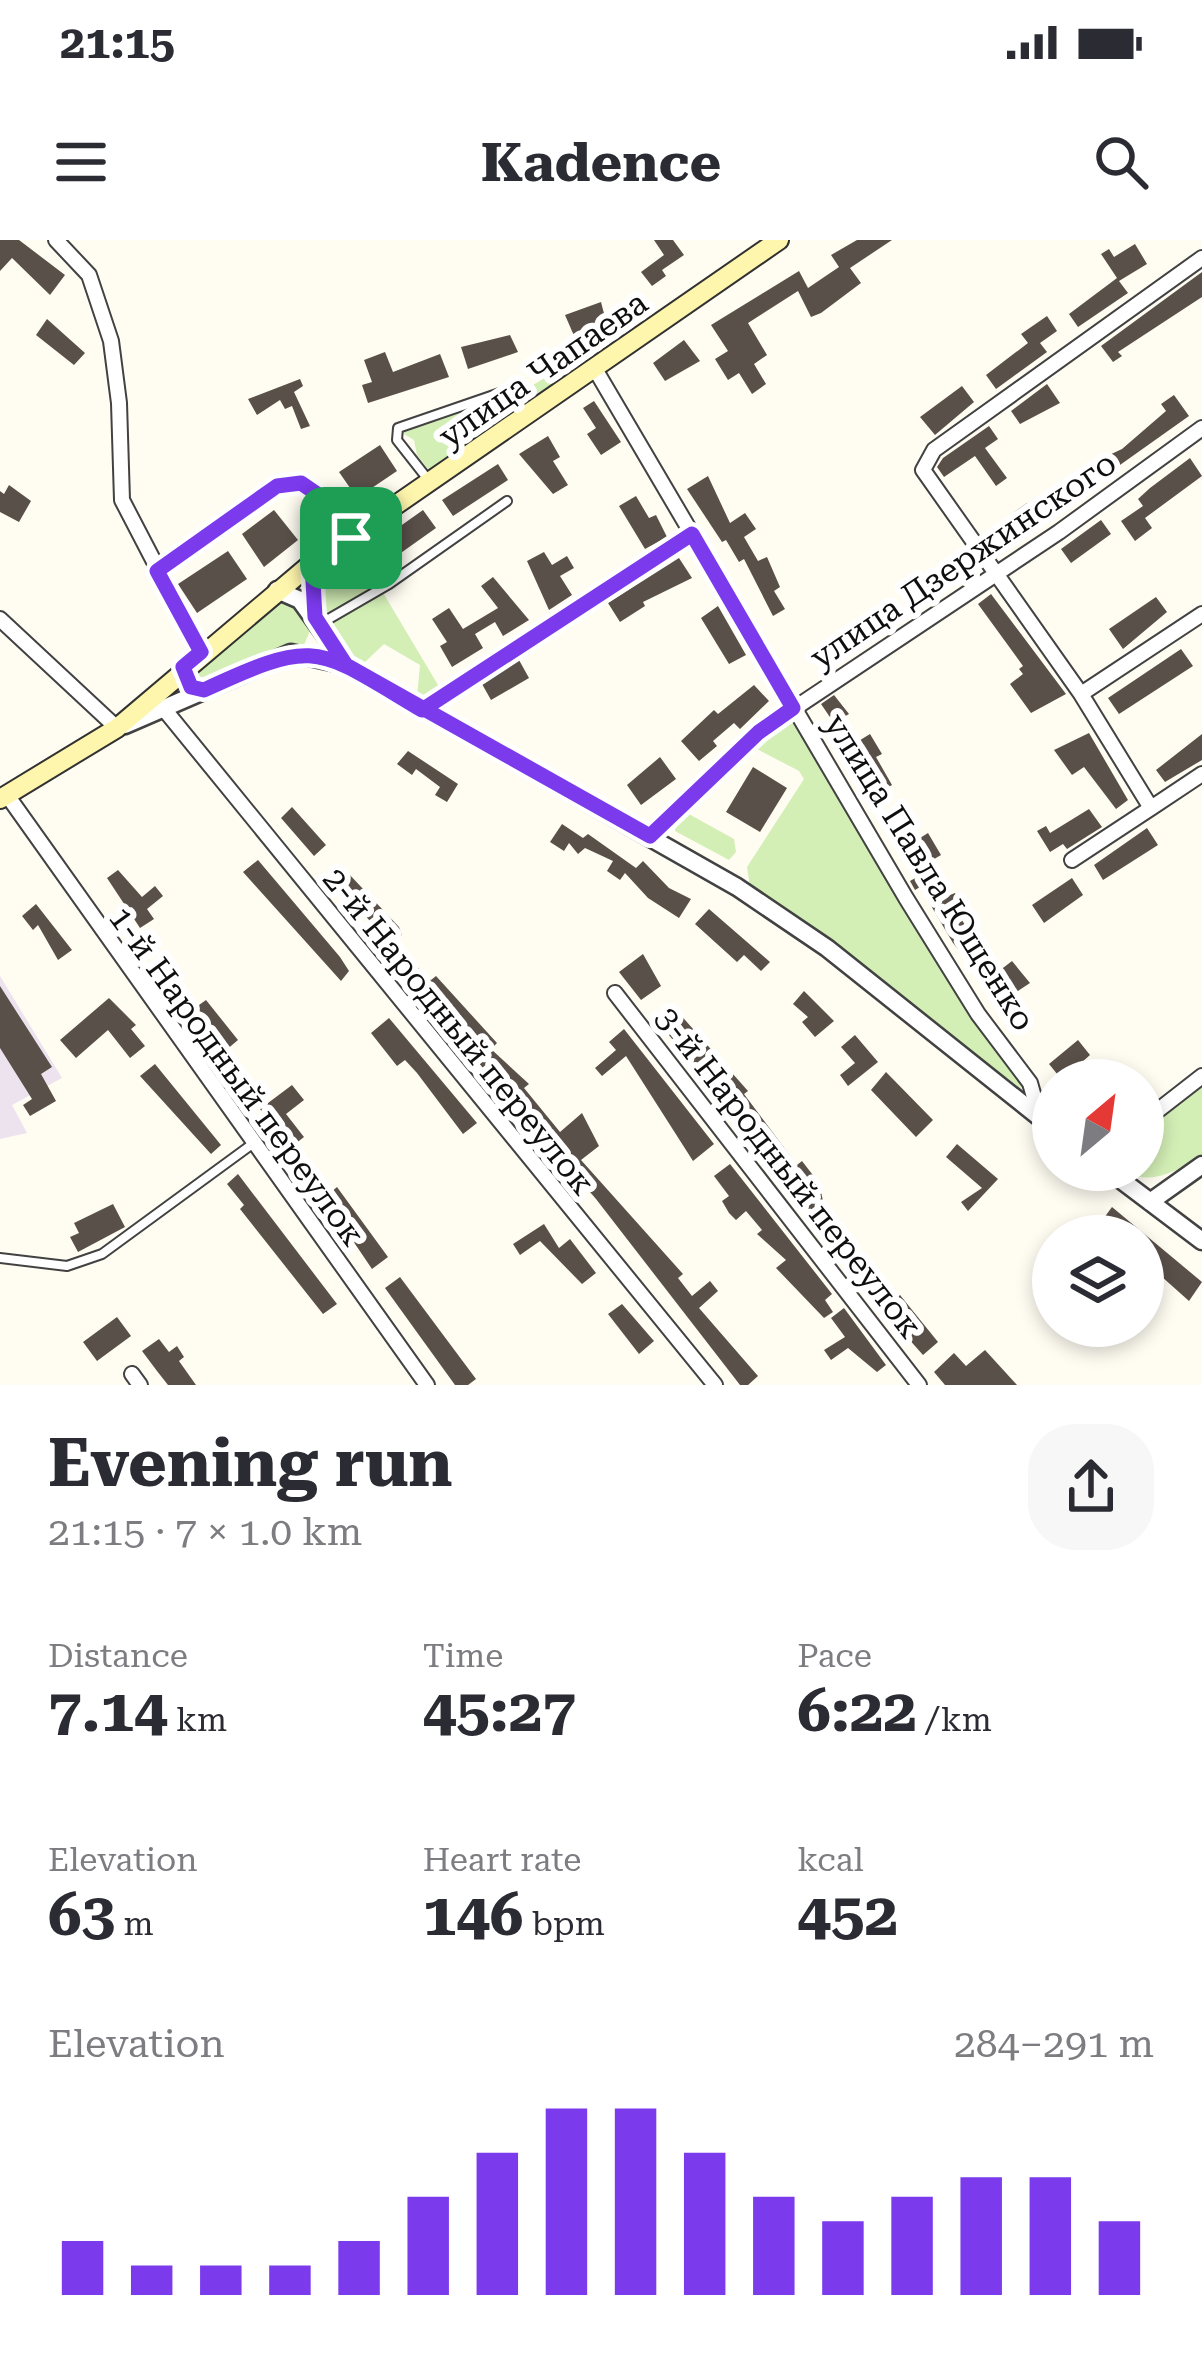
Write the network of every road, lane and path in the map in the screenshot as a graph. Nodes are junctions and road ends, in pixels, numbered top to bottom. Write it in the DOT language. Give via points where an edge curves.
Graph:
graph roads {
  1 [pos="56,240"];
  2 [pos="779,240"];
  3 [pos="1202,258"];
  4 [pos="595,369"];
  5 [pos="517,388"];
  6 [pos="1202,428"];
  7 [pos="431,483"];
  8 [pos="507,501"];
  9 [pos="692,534"];
  10 [pos="351,538"];
  11 [pos="312,563"];
  12 [pos="157,571"];
  13 [pos="996,575"];
  14 [pos="277,590"];
  15 [pos="1202,614"];
  16 [pos="0,620"];
  17 [pos="317,621"];
  18 [pos="201,652"];
  19 [pos="346,665"];
  20 [pos="183,667"];
  21 [pos="204,690"];
  22 [pos="1081,694"];
  23 [pos="793,708"];
  24 [pos="164,710"];
  25 [pos="422,710"];
  26 [pos="117,728"];
  27 [pos="1202,774"];
  28 [pos="3,797"];
  29 [pos="1151,808"];
  30 [pos="650,836"];
  31 [pos="1072,860"];
  32 [pos="615,993"];
  33 [pos="1202,1076"];
  34 [pos="1032,1088"];
  35 [pos="1164,1106"];
  36 [pos="1032,1111"];
  37 [pos="251,1145"];
  38 [pos="1202,1165"];
  39 [pos="1136,1191"];
  40 [pos="1150,1202"];
  41 [pos="1202,1241"];
  42 [pos="0,1258"];
  43 [pos="427,1385"];
  44 [pos="715,1385"];
  45 [pos="920,1385"];
  1 -- 12 [label="street" via="89,275 111,341 122,500"];
  2 -- 4 [label="main road, улица Чапаева"];
  3 -- 13 [label="street" via="924,460 928,482"];
  4 -- 7 [label="main road, улица Чапаева"];
  4 -- 9 [label="street, улица Павла Ющенко"];
  5 -- 7 [label="lane" via="398,428 397,440"];
  6 -- 13 [label="street, улица Дзержинского"];
  7 -- 10 [label="main road, улица Чапаева"];
  8 -- 17 [label="lane" via="388,584"];
  9 -- 23 [label="street, улица Павла Ющенко"];
  9 -- 25 [label="street"];
  10 -- 11 [label="main road, улица Чапаева"];
  10 -- 12 [label="lane" via="317,494 301,483 277,486"];
  11 -- 14 [label="main road, улица Чапаева"];
  11 -- 17 [label="street"];
  12 -- 18 [label="street"];
  13 -- 22 [label="street"];
  13 -- 23 [label="street, улица Дзержинского"];
  14 -- 17 [label="street" via="300,600"];
  14 -- 18 [label="main road, улица Чапаева"];
  15 -- 22 [label="street"];
  16 -- 26 [label="street"];
  17 -- 19 [label="street"];
  18 -- 20 [label="main road, улица Чапаева"];
  19 -- 21 [label="street" via="291,653"];
  19 -- 25 [label="street, улица Павла Ющенко"];
  20 -- 21 [label="street" via="191,687"];
  20 -- 26 [label="main road, улица Чапаева"];
  21 -- 24 [label="street"];
  22 -- 29 [label="street"];
  23 -- 30 [label="street, улица Дзержинского"];
  23 -- 34 [label="street, улица Павла Ющенко" via="978,1014"];
  24 -- 26 [label="street"];
  24 -- 44 [label="street, 2-й Народный переулок"];
  25 -- 30 [label="street, улица Павла Ющенко"];
  26 -- 28 [label="main road, улица Чапаева"];
  27 -- 29 [label="street"];
  28 -- 37 [label="street, 1-й Народный переулок"];
  29 -- 31 [label="street"];
  30 -- 36 [label="street, улица Павла Ющенко" via="827,948"];
  32 -- 45 [label="street, 3-й Народный переулок"];
  33 -- 35 [label="street"];
  37 -- 42 [label="lane" via="103,1254 67,1266"];
  37 -- 43 [label="street, 1-й Народный переулок"];
  38 -- 40 [label="street"];
  39 -- 40 [label="street"];
  40 -- 41 [label="street"];
}
